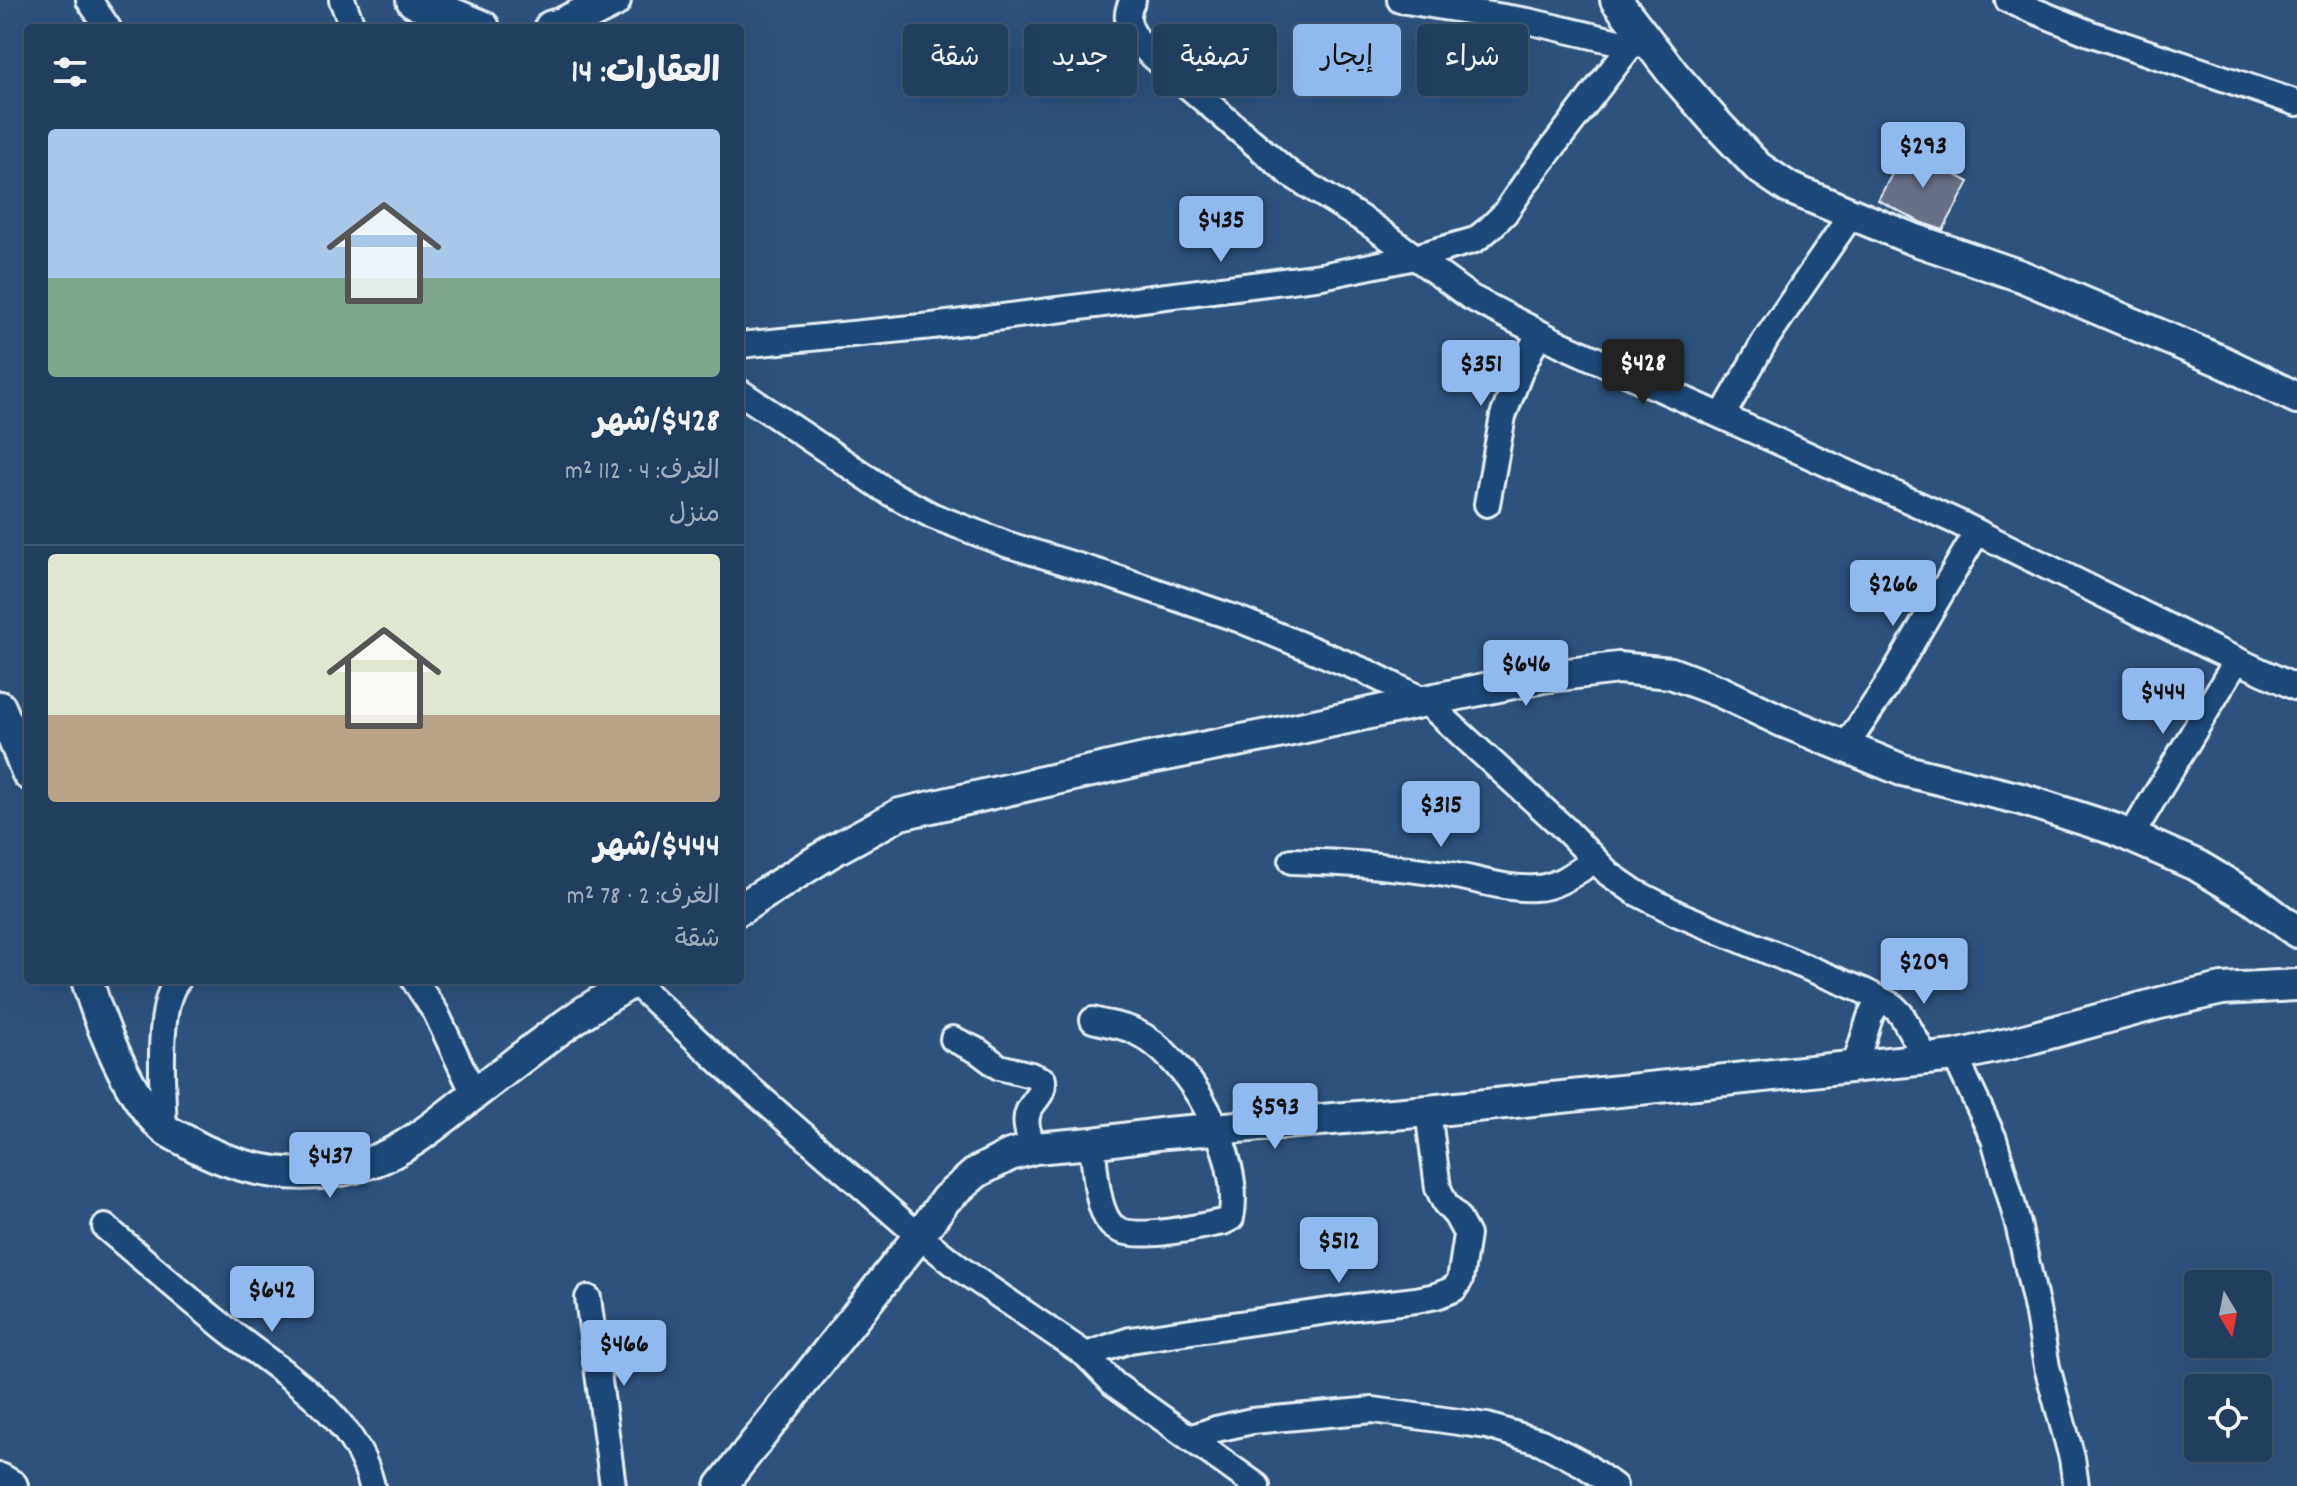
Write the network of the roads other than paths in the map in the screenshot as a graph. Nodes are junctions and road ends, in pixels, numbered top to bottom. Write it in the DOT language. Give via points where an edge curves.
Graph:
graph roads {
  1 [pos="89,0"];
  2 [pos="342,0"];
  3 [pos="414,0"];
  4 [pos="613,0"];
  5 [pos="1133,0"];
  6 [pos="1400,0"];
  7 [pos="1616,0"];
  8 [pos="2008,0"];
  9 [pos="105,24"];
  10 [pos="351,24"];
  11 [pos="472,24"];
  12 [pos="565,24"];
  13 [pos="1641,44"];
  14 [pos="2297,103"];
  15 [pos="1851,215"];
  16 [pos="1415,257"];
  17 [pos="1539,333"];
  18 [pos="744,345"];
  19 [pos="744,395"];
  20 [pos="2297,398"];
  21 [pos="1722,416"];
  22 [pos="1487,504"];
  23 [pos="1977,532"];
  24 [pos="2237,660"];
  25 [pos="2297,688"];
  26 [pos="1425,701"];
  27 [pos="0,707"];
  28 [pos="1845,747"];
  29 [pos="24,764"];
  30 [pos="2131,836"];
  31 [pos="1595,860"];
  32 [pos="1292,861"];
  33 [pos="744,906"];
  34 [pos="2297,932"];
  35 [pos="88,984"];
  36 [pos="174,984"];
  37 [pos="417,984"];
  38 [pos="629,984"];
  39 [pos="637,984"];
  40 [pos="2297,985"];
  41 [pos="1879,999"];
  42 [pos="1093,1020"];
  43 [pos="953,1039"];
  44 [pos="1941,1057"];
  45 [pos="1855,1065"];
  46 [pos="474,1094"];
  47 [pos="1428,1111"];
  48 [pos="1216,1128"];
  49 [pos="164,1129"];
  50 [pos="1092,1143"];
  51 [pos="1035,1148"];
  52 [pos="105,1227"];
  53 [pos="919,1236"];
  54 [pos="588,1298"];
  55 [pos="1086,1355"];
  56 [pos="1190,1438"];
  57 [pos="0,1479"];
  58 [pos="12,1486"];
  59 [pos="372,1486"];
  60 [pos="613,1486"];
  61 [pos="721,1486"];
  62 [pos="1257,1486"];
  63 [pos="1614,1486"];
  64 [pos="2076,1486"];
  1 -- 9 [label="street"];
  2 -- 10 [label="street"];
  3 -- 11 [label="main road"];
  4 -- 12 [label="main road"];
  5 -- 16 [label="street" via="1127,21 1148,52 1290,174"];
  6 -- 13 [label="street"];
  7 -- 13 [label="street"];
  8 -- 14 [label="street"];
  13 -- 15 [label="street" via="1758,167 1789,188"];
  13 -- 16 [label="street" via="1490,228 1475,240"];
  15 -- 20 [label="street" via="2021,276"];
  15 -- 21 [label="street" via="1766,339"];
  16 -- 17 [label="street" via="1470,297"];
  16 -- 18 [label="street" via="1322,276"];
  17 -- 21 [label="street"];
  17 -- 22 [label="street" via="1503,416"];
  19 -- 26 [label="street" via="933,516 1238,619"];
  21 -- 23 [label="street"];
  23 -- 24 [label="street"];
  23 -- 28 [label="street"];
  24 -- 25 [label="street"];
  24 -- 30 [label="street"];
  26 -- 28 [label="street" via="1618,668 1671,673"];
  26 -- 31 [label="street"];
  26 -- 33 [label="street" via="900,814"];
  27 -- 29 [label="street"];
  28 -- 30 [label="street" via="1902,770 2021,799"];
  30 -- 34 [label="street" via="2198,866"];
  31 -- 32 [label="street" via="1538,889 1447,874"];
  31 -- 41 [label="street" via="1635,892 1678,914"];
  35 -- 49 [label="street" via="113,1052 138,1098"];
  36 -- 49 [label="street" via="166,1007 162,1059"];
  37 -- 46 [label="street"];
  38 -- 46 [label="street"];
  39 -- 53 [label="street"];
  40 -- 44 [label="street" via="2222,989"];
  41 -- 44 [label="street" via="1893,1006"];
  41 -- 45 [label="street"];
  42 -- 48 [label="street" via="1133,1030 1156,1045 1190,1082"];
  43 -- 51 [label="street" via="999,1067 1043,1080 1043,1090 1028,1111 1029,1138"];
  44 -- 45 [label="street"];
  44 -- 64 [label="street" via="1994,1139"];
  45 -- 47 [label="street"];
  46 -- 49 [label="street" via="440,1122 373,1161 328,1173 274,1173 236,1165"];
  47 -- 48 [label="street"];
  47 -- 55 [label="street" via="1438,1188 1467,1235 1454,1289 1416,1300 1130,1340"];
  48 -- 50 [label="street"];
  48 -- 50 [label="street" via="1234,1195 1231,1218 1149,1234 1122,1232 1109,1223"];
  50 -- 51 [label="street"];
  51 -- 53 [label="street" via="977,1172 946,1199"];
  52 -- 59 [label="street" via="221,1326 301,1385 342,1425"];
  53 -- 55 [label="street"];
  53 -- 61 [label="street"];
  54 -- 60 [label="street"];
  55 -- 56 [label="street" via="1114,1384"];
  56 -- 62 [label="street"];
  56 -- 63 [label="street" via="1252,1421 1373,1410 1487,1426 1541,1442"];
  57 -- 58 [label="street"];
}
